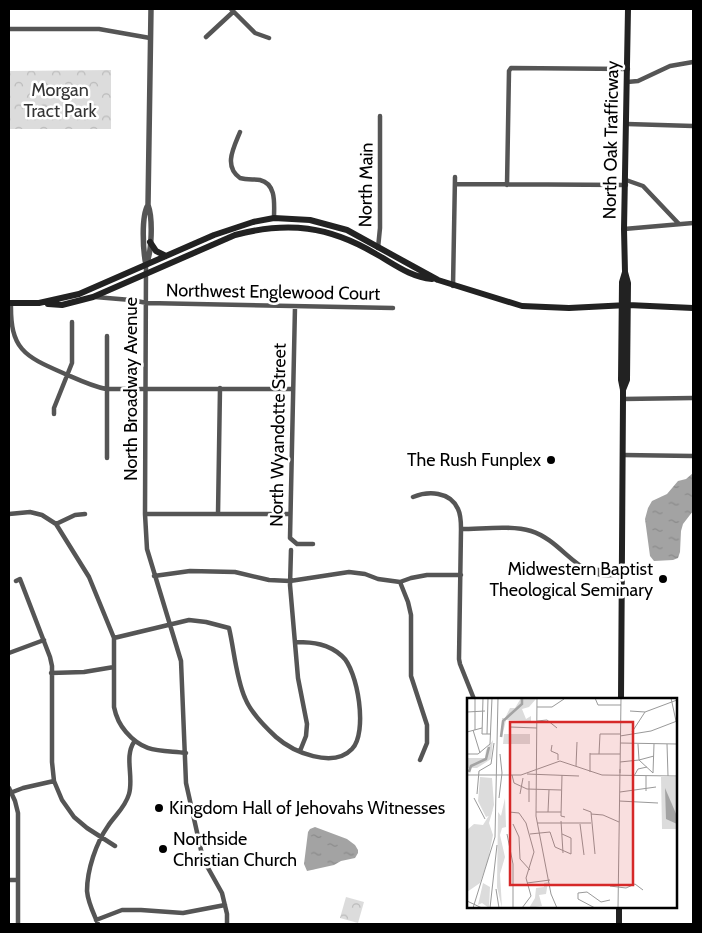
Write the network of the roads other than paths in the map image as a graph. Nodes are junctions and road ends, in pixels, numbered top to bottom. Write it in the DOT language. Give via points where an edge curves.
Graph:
graph roads {
  1 [pos="150,9"];
  2 [pos="628,9"];
  3 [pos="232,10"];
  4 [pos="9,29"];
  5 [pos="206,37"];
  6 [pos="150,38"];
  7 [pos="269,38"];
  8 [pos="693,62"];
  9 [pos="628,69"];
  10 [pos="627,82"];
  11 [pos="380,116"];
  12 [pos="627,124"];
  13 [pos="693,126"];
  14 [pos="240,132"];
  15 [pos="455,177"];
  16 [pos="626,183"];
  17 [pos="455,184"];
  18 [pos="507,185"];
  19 [pos="148,205"];
  20 [pos="274,218"];
  21 [pos="693,223"];
  22 [pos="680,224"];
  23 [pos="624,229"];
  24 [pos="150,242"];
  25 [pos="378,246"];
  26 [pos="377,254"];
  27 [pos="166,256"];
  28 [pos="146,265"];
  29 [pos="146,274"];
  30 [pos="438,280"];
  31 [pos="453,286"];
  32 [pos="93,297"];
  33 [pos="10,303"];
  34 [pos="42,303"];
  35 [pos="147,303"];
  36 [pos="625,305"];
  37 [pos="295,307"];
  38 [pos="393,308"];
  39 [pos="693,308"];
  40 [pos="72,322"];
  41 [pos="107,336"];
  42 [pos="68,375"];
  43 [pos="106,388"];
  44 [pos="146,388"];
  45 [pos="220,388"];
  46 [pos="292,388"];
  47 [pos="693,398"];
  48 [pos="624,399"];
  49 [pos="54,414"];
  50 [pos="623,455"];
  51 [pos="693,456"];
  52 [pos="107,458"];
  53 [pos="413,497"];
  54 [pos="9,514"];
  55 [pos="85,514"];
  56 [pos="145,514"];
  57 [pos="218,514"];
  58 [pos="290,514"];
  59 [pos="56,524"];
  60 [pos="461,529"];
  61 [pos="313,544"];
  62 [pos="291,550"];
  63 [pos="622,573"];
  64 [pos="461,575"];
  65 [pos="154,576"];
  66 [pos="16,581"];
  67 [pos="290,581"];
  68 [pos="400,582"];
  69 [pos="170,624"];
  70 [pos="114,638"];
  71 [pos="44,640"];
  72 [pos="296,642"];
  73 [pos="9,653"];
  74 [pos="114,667"];
  75 [pos="52,673"];
  76 [pos="474,698"];
  77 [pos="621,698"];
  78 [pos="134,742"];
  79 [pos="300,751"];
  80 [pos="186,753"];
  81 [pos="420,760"];
  82 [pos="54,781"];
  83 [pos="10,791"];
  84 [pos="100,837"];
  85 [pos="115,846"];
  86 [pos="9,880"];
  87 [pos="18,880"];
  88 [pos="225,905"];
  89 [pos="619,908"];
  90 [pos="97,922"];
  91 [pos="18,924"];
  92 [pos="227,924"];
  93 [pos="619,924"];
  1 -- 6 [label="street, North Broadway Avenue"];
  2 -- 9 [label="main road, North Oak Trafficway"];
  3 -- 5 [label="street"];
  3 -- 7 [label="street" via="255,33"];
  4 -- 6 [label="street" via="99,29"];
  6 -- 19 [label="street, North Broadway Avenue"];
  8 -- 10 [label="street" via="670,66 638,81"];
  9 -- 10 [label="main road, North Oak Trafficway"];
  9 -- 18 [label="street" via="511,68"];
  10 -- 12 [label="main road, North Oak Trafficway"];
  11 -- 25 [label="street, North Main"];
  12 -- 13 [label="street"];
  12 -- 16 [label="main road, North Oak Trafficway"];
  14 -- 20 [label="street" via="231,154 232,168 240,178 261,180 270,187"];
  15 -- 17 [label="street"];
  16 -- 18 [label="street"];
  16 -- 22 [label="street" via="643,186"];
  16 -- 23 [label="main road, North Oak Trafficway"];
  17 -- 18 [label="street"];
  17 -- 31 [label="street"];
  19 -- 24 [label="street, North Broadway Avenue"];
  19 -- 28 [label="street, North Broadway Avenue" via="144,210"];
  20 -- 25 [label="main road" via="325,223"];
  20 -- 27 [label="main road" via="239,226"];
  21 -- 22 [label="street"];
  22 -- 23 [label="street"];
  23 -- 36 [label="main road, North Oak Trafficway" via="625,272 622,282"];
  24 -- 27 [label="main road" via="156,251"];
  24 -- 28 [label="street, North Broadway Avenue" via="150,257"];
  25 -- 26 [label="street, North Main"];
  25 -- 30 [label="main road"];
  26 -- 29 [label="main road" via="341,236 286,226 235,235"];
  26 -- 30 [label="main road" via="405,272"];
  27 -- 28 [label="main road"];
  28 -- 29 [label="street, North Broadway Avenue"];
  28 -- 34 [label="main road" via="79,294"];
  29 -- 32 [label="main road"];
  29 -- 35 [label="street, North Broadway Avenue"];
  30 -- 31 [label="main road"];
  31 -- 36 [label="main road" via="522,306"];
  32 -- 34 [label="main road" via="62,305"];
  32 -- 35 [label="street, Northwest Englewood Court"];
  33 -- 34 [label="main road"];
  33 -- 42 [label="street" via="12,329 28,356"];
  35 -- 37 [label="street, Northwest Englewood Court"];
  35 -- 44 [label="street, North Broadway Avenue"];
  36 -- 39 [label="main road"];
  36 -- 48 [label="main road, North Oak Trafficway" via="620,380"];
  37 -- 38 [label="street, Northwest Englewood Court"];
  37 -- 46 [label="street, North Wyandotte Street"];
  40 -- 42 [label="street" via="72,363"];
  41 -- 43 [label="street"];
  42 -- 43 [label="street"];
  42 -- 49 [label="street"];
  43 -- 44 [label="street"];
  43 -- 52 [label="street"];
  44 -- 45 [label="street"];
  44 -- 56 [label="street, North Broadway Avenue"];
  45 -- 46 [label="street"];
  45 -- 57 [label="street"];
  46 -- 58 [label="street, North Wyandotte Street"];
  47 -- 48 [label="street"];
  48 -- 50 [label="main road, North Oak Trafficway"];
  50 -- 51 [label="street"];
  50 -- 63 [label="main road, North Oak Trafficway"];
  53 -- 60 [label="street" via="430,493 448,498 458,509"];
  54 -- 59 [label="street" via="30,512"];
  55 -- 59 [label="street"];
  56 -- 57 [label="street"];
  56 -- 65 [label="street, North Broadway Avenue" via="147,549"];
  57 -- 58 [label="street"];
  58 -- 61 [label="street, North Wyandotte Street" via="291,540 297,544"];
  59 -- 70 [label="street" via="88,577"];
  60 -- 63 [label="street" via="531,531 550,541 593,574 612,576"];
  60 -- 64 [label="street"];
  62 -- 67 [label="street, North Wyandotte Street"];
  63 -- 77 [label="main road, North Oak Trafficway"];
  64 -- 68 [label="street" via="427,575"];
  64 -- 76 [label="street" via="460,664"];
  65 -- 67 [label="street" via="190,571 235,572"];
  65 -- 69 [label="street, North Broadway Avenue"];
  66 -- 71 [label="street" via="20,579"];
  67 -- 68 [label="street" via="349,572"];
  67 -- 72 [label="street, North Wyandotte Street"];
  68 -- 81 [label="street" via="411,615 411,676 428,730"];
  69 -- 70 [label="street"];
  69 -- 79 [label="street" via="198,620 229,628 242,691 250,708 277,738"];
  69 -- 80 [label="street, North Broadway Avenue" via="181,661"];
  70 -- 74 [label="street"];
  71 -- 73 [label="street"];
  71 -- 75 [label="street"];
  72 -- 79 [label="street, North Wyandotte Street" via="298,678 307,724"];
  72 -- 79 [label="street" via="328,646 346,659 355,681 360,720 358,740 346,754 322,758"];
  74 -- 75 [label="street"];
  74 -- 78 [label="street" via="115,712"];
  75 -- 82 [label="street"];
  78 -- 80 [label="street" via="141,747"];
  78 -- 84 [label="street" via="130,748 130,793"];
  80 -- 88 [label="street, North Broadway Avenue" via="188,796 203,859"];
  82 -- 83 [label="street"];
  82 -- 84 [label="street" via="74,817"];
  83 -- 87 [label="street" via="18,813"];
  84 -- 85 [label="street"];
  84 -- 90 [label="street" via="88,891"];
  86 -- 87 [label="street"];
  87 -- 91 [label="street"];
  88 -- 90 [label="street" via="183,913 122,910"];
  88 -- 92 [label="street, North Broadway Avenue"];
  89 -- 93 [label="main road"];
}
